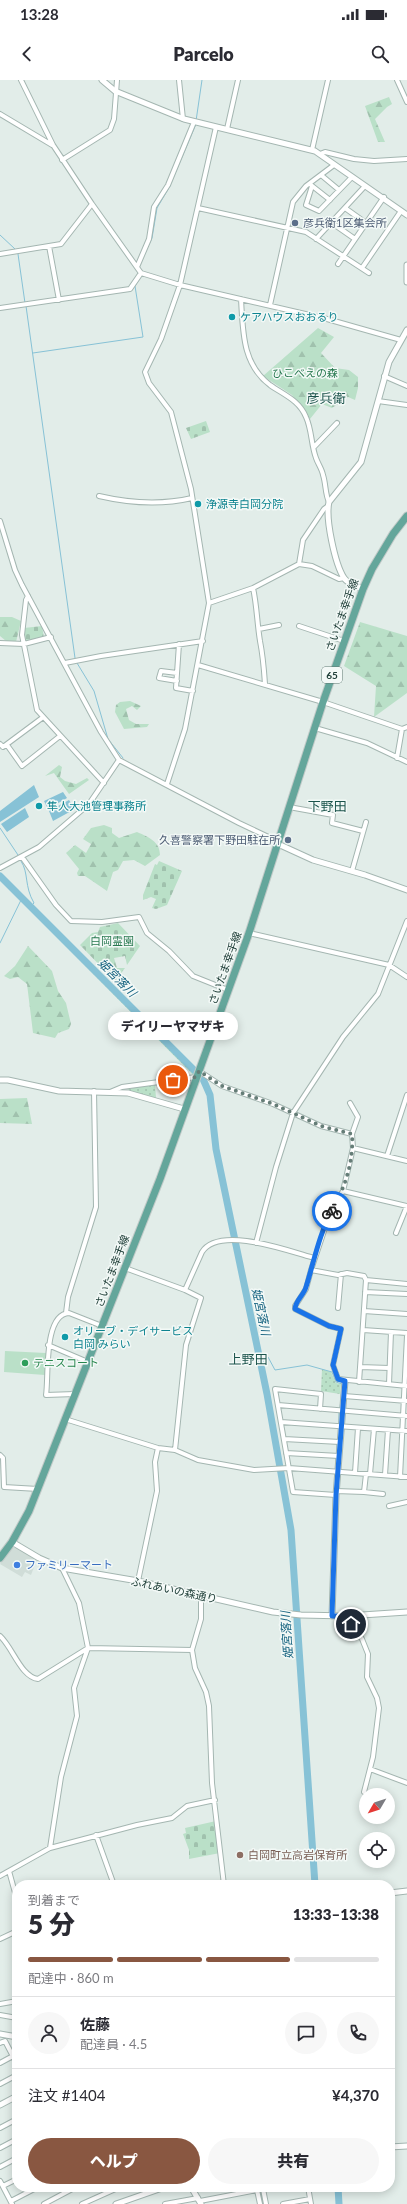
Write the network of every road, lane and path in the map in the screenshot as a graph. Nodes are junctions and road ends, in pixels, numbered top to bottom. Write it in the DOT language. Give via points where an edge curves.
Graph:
graph roads {
  1 [pos="21,80"];
  2 [pos="29,80"];
  3 [pos="102,80"];
  4 [pos="117,80"];
  5 [pos="179,80"];
  6 [pos="238,80"];
  7 [pos="328,80"];
  8 [pos="397,80"];
  9 [pos="24,85"];
  10 [pos="115,91"];
  11 [pos="407,102"];
  12 [pos="0,114"];
  13 [pos="183,119"];
  14 [pos="194,122"];
  15 [pos="216,127"];
  16 [pos="227,129"];
  17 [pos="53,145"];
  18 [pos="312,150"];
  19 [pos="320,154"];
  20 [pos="407,159"];
  21 [pos="62,160"];
  22 [pos="334,165"];
  23 [pos="321,175"];
  24 [pos="352,176"];
  25 [pos="311,185"];
  26 [pos="366,186"];
  27 [pos="339,190"];
  28 [pos="384,197"];
  29 [pos="330,200"];
  30 [pos="92,204"];
  31 [pos="198,208"];
  32 [pos="345,208"];
  33 [pos="401,211"];
  34 [pos="407,215"];
  35 [pos="332,223"];
  36 [pos="366,223"];
  37 [pos="287,228"];
  38 [pos="316,239"];
  39 [pos="355,239"];
  40 [pos="49,246"];
  41 [pos="0,254"];
  42 [pos="343,256"];
  43 [pos="338,264"];
  44 [pos="407,265"];
  45 [pos="137,267"];
  46 [pos="362,268"];
  47 [pos="369,272"];
  48 [pos="141,273"];
  49 [pos="407,282"];
  50 [pos="180,285"];
  51 [pos="241,299"];
  52 [pos="59,300"];
  53 [pos="270,305"];
  54 [pos="0,308"];
  55 [pos="407,330"];
  56 [pos="401,340"];
  57 [pos="384,376"];
  58 [pos="407,386"];
  59 [pos="378,401"];
  60 [pos="407,405"];
  61 [pos="337,423"];
  62 [pos="314,448"];
  63 [pos="98,496"];
  64 [pos="192,498"];
  65 [pos="329,504"];
  66 [pos="407,516"];
  67 [pos="0,521"];
  68 [pos="299,564"];
  69 [pos="344,578"];
  70 [pos="253,588"];
  71 [pos="363,589"];
  72 [pos="28,596"];
  73 [pos="209,603"];
  74 [pos="279,625"];
  75 [pos="299,626"];
  76 [pos="259,629"];
  77 [pos="51,637"];
  78 [pos="203,641"];
  79 [pos="344,641"];
  80 [pos="0,643"];
  81 [pos="24,644"];
  82 [pos="179,644"];
  83 [pos="65,663"];
  84 [pos="198,666"];
  85 [pos="177,673"];
  86 [pos="176,681"];
  87 [pos="265,684"];
  88 [pos="193,691"];
  89 [pos="323,702"];
  90 [pos="42,718"];
  91 [pos="315,728"];
  92 [pos="407,728"];
  93 [pos="402,729"];
  94 [pos="60,736"];
  95 [pos="0,744"];
  96 [pos="7,745"];
  97 [pos="397,758"];
  98 [pos="119,760"];
  99 [pos="407,762"];
  100 [pos="104,783"];
  101 [pos="167,784"];
  102 [pos="289,807"];
  103 [pos="366,822"];
  104 [pos="363,831"];
  105 [pos="278,843"];
  106 [pos="22,857"];
  107 [pos="0,868"];
  108 [pos="352,871"];
  109 [pos="407,890"];
  110 [pos="407,921"];
  111 [pos="249,932"];
  112 [pos="389,965"];
  113 [pos="407,977"];
  114 [pos="228,990"];
  115 [pos="197,1076"];
  116 [pos="0,1080"];
  117 [pos="94,1091"];
  118 [pos="110,1092"];
  119 [pos="407,1095"];
  120 [pos="350,1103"];
  121 [pos="184,1109"];
  122 [pos="294,1113"];
  123 [pos="352,1134"];
  124 [pos="353,1148"];
  125 [pos="387,1156"];
  126 [pos="407,1161"];
  127 [pos="343,1191"];
  128 [pos="407,1206"];
  129 [pos="396,1233"];
  130 [pos="256,1243"];
  131 [pos="314,1258"];
  132 [pos="125,1268"];
  133 [pos="311,1270"];
  134 [pos="341,1274"];
  135 [pos="366,1280"];
  136 [pos="407,1284"];
  137 [pos="185,1290"];
  138 [pos="365,1292"];
  139 [pos="407,1294"];
  140 [pos="338,1308"];
  141 [pos="364,1311"];
  142 [pos="66,1313"];
  143 [pos="407,1314"];
  144 [pos="102,1326"];
  145 [pos="363,1330"];
  146 [pos="391,1332"];
  147 [pos="407,1335"];
  148 [pos="48,1345"];
  149 [pos="88,1362"];
  150 [pos="360,1367"];
  151 [pos="389,1368"];
  152 [pos="345,1381"];
  153 [pos="359,1382"];
  154 [pos="388,1384"];
  155 [pos="406,1386"];
  156 [pos="75,1394"];
  157 [pos="344,1396"];
  158 [pos="405,1401"];
  159 [pos="278,1405"];
  160 [pos="320,1409"];
  161 [pos="343,1410"];
  162 [pos="405,1415"];
  163 [pos="66,1418"];
  164 [pos="281,1422"];
  165 [pos="341,1426"];
  166 [pos="358,1428"];
  167 [pos="374,1429"];
  168 [pos="388,1430"];
  169 [pos="405,1431"];
  170 [pos="284,1439"];
  171 [pos="340,1442"];
  172 [pos="158,1448"];
  173 [pos="175,1450"];
  174 [pos="286,1453"];
  175 [pos="0,1456"];
  176 [pos="339,1456"];
  177 [pos="287,1468"];
  178 [pos="338,1472"];
  179 [pos="354,1473"];
  180 [pos="368,1474"];
  181 [pos="385,1476"];
  182 [pos="400,1477"];
  183 [pos="407,1477"];
  184 [pos="38,1489"];
  185 [pos="364,1492"];
  186 [pos="336,1493"];
  187 [pos="383,1494"];
  188 [pos="407,1502"];
  189 [pos="389,1506"];
  190 [pos="12,1542"];
  191 [pos="0,1558"];
  192 [pos="62,1568"];
  193 [pos="138,1581"];
  194 [pos="201,1596"];
  195 [pos="407,1612"];
  196 [pos="332,1616"];
  197 [pos="347,1616"];
  198 [pos="0,1636"];
  199 [pos="88,1648"];
  200 [pos="192,1650"];
  201 [pos="370,1769"];
  202 [pos="407,1783"];
  203 [pos="365,1788"];
  204 [pos="214,1800"];
  205 [pos="96,1835"];
  206 [pos="50,1848"];
  207 [pos="9,1871"];
  208 [pos="0,1876"];
  209 [pos="112,1880"];
  210 [pos="223,1880"];
  211 [pos="12,1882"];
  212 [pos="407,1890"];
  213 [pos="395,1892"];
  214 [pos="12,1933"];
  215 [pos="0,1939"];
  216 [pos="12,2002"];
  217 [pos="0,2004"];
  218 [pos="0,2015"];
  219 [pos="12,2017"];
  220 [pos="0,2034"];
  221 [pos="12,2036"];
  222 [pos="0,2043"];
  223 [pos="12,2054"];
  224 [pos="12,2057"];
  225 [pos="0,2063"];
  226 [pos="12,2078"];
  227 [pos="0,2084"];
  228 [pos="12,2099"];
  229 [pos="0,2105"];
  230 [pos="12,2122"];
  231 [pos="0,2128"];
  232 [pos="12,2142"];
  233 [pos="407,2146"];
  234 [pos="395,2147"];
  235 [pos="0,2148"];
  236 [pos="12,2161"];
  237 [pos="0,2167"];
  238 [pos="0,2181"];
  239 [pos="12,2182"];
  240 [pos="3,2186"];
  241 [pos="30,2192"];
  242 [pos="67,2192"];
  243 [pos="109,2192"];
  244 [pos="151,2192"];
  245 [pos="195,2192"];
  246 [pos="247,2192"];
  247 [pos="257,2192"];
  248 [pos="264,2192"];
  249 [pos="309,2192"];
  250 [pos="200,2201"];
  251 [pos="310,2202"];
  252 [pos="12,2203"];
  253 [pos="44,2204"];
  254 [pos="82,2204"];
  255 [pos="116,2204"];
  256 [pos="167,2204"];
  257 [pos="260,2204"];
  258 [pos="266,2204"];
  259 [pos="283,2204"];
  1 -- 9 [label="street"];
  2 -- 9 [label="street"];
  3 -- 10 [label="street"];
  4 -- 10 [label="street"];
  5 -- 13 [label="street"];
  6 -- 16 [label="street"];
  7 -- 18 [label="street"];
  8 -- 11 [label="street"];
  9 -- 17 [label="street"];
  10 -- 13 [label="street"];
  10 -- 21 [label="street" via="114,119 110,130"];
  12 -- 17 [label="street"];
  13 -- 14 [label="street"];
  14 -- 15 [label="street"];
  14 -- 45 [label="street" via="168,186 154,207 149,239"];
  15 -- 16 [label="street"];
  15 -- 31 [label="street"];
  16 -- 18 [label="street"];
  17 -- 21 [label="street"];
  18 -- 19 [label="street"];
  19 -- 20 [label="street" via="325,152 374,161"];
  19 -- 22 [label="street"];
  21 -- 30 [label="street"];
  22 -- 23 [label="street"];
  22 -- 24 [label="street"];
  23 -- 25 [label="street"];
  23 -- 27 [label="street"];
  24 -- 26 [label="street"];
  24 -- 27 [label="street"];
  25 -- 29 [label="street"];
  25 -- 29 [label="street" via="306,205 319,211"];
  25 -- 37 [label="street" via="293,202"];
  26 -- 28 [label="street"];
  26 -- 32 [label="street"];
  27 -- 29 [label="street"];
  28 -- 33 [label="street"];
  28 -- 36 [label="street"];
  30 -- 40 [label="street" via="62,244"];
  30 -- 45 [label="street"];
  31 -- 37 [label="street"];
  31 -- 50 [label="street"];
  32 -- 35 [label="street"];
  32 -- 36 [label="street"];
  33 -- 34 [label="street"];
  33 -- 46 [label="street"];
  35 -- 38 [label="street"];
  35 -- 39 [label="street"];
  36 -- 39 [label="street"];
  37 -- 38 [label="street" via="306,232"];
  37 -- 53 [label="street"];
  38 -- 42 [label="street"];
  39 -- 42 [label="street"];
  40 -- 41 [label="street"];
  40 -- 52 [label="street"];
  42 -- 43 [label="street"];
  42 -- 46 [label="street"];
  44 -- 49 [label="street"];
  45 -- 48 [label="street"];
  46 -- 47 [label="street"];
  48 -- 50 [label="street"];
  48 -- 52 [label="street" via="130,289"];
  50 -- 51 [label="street"];
  50 -- 64 [label="street" via="162,339 145,372 148,383 171,412"];
  51 -- 53 [label="street"];
  51 -- 62 [label="street" via="246,354 251,365 270,385 291,398 303,410"];
  52 -- 54 [label="street"];
  53 -- 56 [label="street"];
  55 -- 56 [label="street"];
  56 -- 57 [label="street" via="391,356"];
  57 -- 58 [label="street"];
  57 -- 59 [label="street"];
  59 -- 60 [label="street"];
  59 -- 65 [label="street" via="361,462"];
  61 -- 62 [label="street"];
  62 -- 65 [label="street" via="324,476"];
  63 -- 64 [label="street" via="154,502 174,502"];
  64 -- 73 [label="street"];
  65 -- 68 [label="street" via="303,540"];
  65 -- 69 [label="street" via="329,523 339,568"];
  66 -- 71 [label="main road, さいたま幸手線 / 65" via="378,558"];
  67 -- 72 [label="street" via="15,570"];
  68 -- 69 [label="street" via="312,566 339,579"];
  68 -- 70 [label="street"];
  69 -- 71 [label="street" via="350,584"];
  70 -- 73 [label="street"];
  70 -- 76 [label="street"];
  71 -- 79 [label="main road, さいたま幸手線 / 65"];
  72 -- 77 [label="street"];
  72 -- 81 [label="street" via="22,631"];
  73 -- 78 [label="street"];
  74 -- 76 [label="street"];
  75 -- 79 [label="street"];
  76 -- 87 [label="street"];
  77 -- 81 [label="street"];
  77 -- 83 [label="street"];
  78 -- 82 [label="street"];
  78 -- 84 [label="street"];
  79 -- 89 [label="main road, さいたま幸手線 / 65"];
  80 -- 81 [label="street"];
  81 -- 90 [label="street" via="34,703"];
  82 -- 83 [label="street"];
  82 -- 85 [label="street"];
  83 -- 98 [label="street"];
  84 -- 87 [label="street"];
  84 -- 88 [label="street"];
  85 -- 86 [label="street"];
  85 -- 86 [label="street" via="161,670 160,678"];
  86 -- 88 [label="street" via="176,688"];
  87 -- 89 [label="street"];
  88 -- 101 [label="street" via="185,729"];
  89 -- 91 [label="main road, さいたま幸手線 / 65"];
  89 -- 93 [label="street"];
  90 -- 94 [label="street"];
  90 -- 96 [label="street"];
  91 -- 97 [label="street" via="367,743"];
  91 -- 102 [label="main road, さいたま幸手線 / 65"];
  92 -- 93 [label="street"];
  93 -- 97 [label="street"];
  94 -- 96 [label="street" via="22,766"];
  94 -- 100 [label="street"];
  95 -- 96 [label="street" via="3,747"];
  97 -- 99 [label="street"];
  98 -- 100 [label="street"];
  98 -- 101 [label="street"];
  100 -- 106 [label="street" via="89,804 39,847"];
  101 -- 105 [label="street"];
  102 -- 104 [label="street" via="333,816 332,823"];
  102 -- 105 [label="main road, さいたま幸手線 / 65"];
  103 -- 104 [label="street"];
  104 -- 108 [label="street"];
  105 -- 108 [label="street" via="313,860"];
  105 -- 111 [label="main road, さいたま幸手線 / 65"];
  106 -- 107 [label="street"];
  106 -- 114 [label="street" via="56,906 71,921 102,922 138,917 147,933 193,976"];
  108 -- 109 [label="street"];
  110 -- 112 [label="street"];
  111 -- 112 [label="street"];
  111 -- 114 [label="main road, さいたま幸手線 / 65"];
  112 -- 113 [label="street"];
  112 -- 122 [label="street" via="372,1004 343,1037"];
  114 -- 115 [label="main road, さいたま幸手線 / 65"];
  115 -- 118 [label="street" via="122,1087"];
  115 -- 121 [label="main road, さいたま幸手線 / 65"];
  115 -- 122 [label="street"];
  116 -- 117 [label="street" via="59,1091"];
  117 -- 118 [label="street"];
  117 -- 142 [label="street" via="96,1207 68,1298"];
  118 -- 121 [label="street" via="142,1096"];
  119 -- 125 [label="street"];
  120 -- 123 [label="street" via="358,1117"];
  121 -- 132 [label="main road, さいたま幸手線 / 65"];
  122 -- 123 [label="street" via="321,1126"];
  122 -- 130 [label="street" via="276,1167"];
  123 -- 124 [label="street"];
  124 -- 125 [label="street"];
  124 -- 127 [label="street"];
  125 -- 126 [label="street"];
  127 -- 128 [label="street"];
  127 -- 131 [label="street" via="330,1213"];
  128 -- 129 [label="street"];
  130 -- 131 [label="street"];
  130 -- 137 [label="street" via="232,1240 205,1246"];
  131 -- 133 [label="street"];
  132 -- 137 [label="street"];
  132 -- 144 [label="main road, さいたま幸手線 / 65"];
  133 -- 134 [label="street"];
  133 -- 152 [label="street" via="306,1290 295,1309 329,1326 341,1329 333,1365 338,1379"];
  134 -- 135 [label="street" via="364,1276"];
  134 -- 140 [label="street"];
  135 -- 136 [label="street"];
  135 -- 138 [label="street"];
  137 -- 173 [label="street" via="199,1295 201,1303 186,1345"];
  138 -- 139 [label="street"];
  138 -- 141 [label="street"];
  141 -- 143 [label="street"];
  141 -- 145 [label="street"];
  142 -- 144 [label="street"];
  142 -- 148 [label="street" via="58,1318"];
  144 -- 149 [label="main road, さいたま幸手線 / 65"];
  145 -- 146 [label="street"];
  145 -- 150 [label="street"];
  146 -- 147 [label="street"];
  146 -- 151 [label="street"];
  147 -- 155 [label="street"];
  148 -- 149 [label="street"];
  148 -- 156 [label="street" via="46,1395"];
  149 -- 156 [label="main road, さいたま幸手線 / 65"];
  150 -- 151 [label="street"];
  150 -- 153 [label="street"];
  151 -- 154 [label="street"];
  152 -- 153 [label="street"];
  152 -- 157 [label="street"];
  153 -- 154 [label="street"];
  154 -- 155 [label="street"];
  155 -- 158 [label="street"];
  156 -- 163 [label="main road, さいたま幸手線 / 65"];
  157 -- 158 [label="street"];
  157 -- 161 [label="street"];
  158 -- 162 [label="street"];
  159 -- 160 [label="street"];
  159 -- 160 [label="street" via="275,1389 321,1394"];
  159 -- 164 [label="street"];
  160 -- 161 [label="street"];
  161 -- 162 [label="street"];
  161 -- 165 [label="street"];
  162 -- 169 [label="street"];
  163 -- 172 [label="street"];
  163 -- 184 [label="main road, さいたま幸手線 / 65"];
  164 -- 165 [label="street"];
  164 -- 170 [label="street"];
  165 -- 166 [label="street"];
  165 -- 171 [label="street"];
  166 -- 167 [label="street"];
  166 -- 179 [label="street"];
  167 -- 168 [label="street"];
  167 -- 180 [label="street"];
  168 -- 169 [label="street"];
  168 -- 181 [label="street"];
  169 -- 182 [label="street"];
  170 -- 171 [label="street"];
  170 -- 174 [label="street"];
  171 -- 176 [label="street"];
  172 -- 173 [label="street"];
  172 -- 193 [label="street" via="155,1462 157,1492"];
  173 -- 177 [label="street" via="198,1460 254,1470"];
  174 -- 176 [label="street"];
  174 -- 177 [label="street"];
  175 -- 184 [label="street" via="4,1487"];
  176 -- 178 [label="street"];
  177 -- 178 [label="street"];
  177 -- 186 [label="street" via="293,1492"];
  178 -- 179 [label="street"];
  178 -- 186 [label="street"];
  179 -- 180 [label="street"];
  180 -- 181 [label="street"];
  180 -- 185 [label="street"];
  181 -- 182 [label="street"];
  182 -- 183 [label="street"];
  184 -- 190 [label="main road, さいたま幸手線 / 65" via="30,1511"];
  185 -- 186 [label="street"];
  185 -- 187 [label="street"];
  186 -- 196 [label="street"];
  188 -- 189 [label="street"];
  190 -- 191 [label="main road, さいたま幸手線 / 65"];
  190 -- 192 [label="street, ふれあいの森通り"];
  192 -- 193 [label="street, ふれあいの森通り"];
  192 -- 199 [label="street" via="79,1603"];
  193 -- 194 [label="street, ふれあいの森通り"];
  194 -- 196 [label="street, ふれあいの森通り" via="293,1614"];
  194 -- 200 [label="street" via="201,1619"];
  195 -- 197 [label="street"];
  196 -- 197 [label="street"];
  197 -- 201 [label="street" via="362,1639 368,1654 367,1677 379,1708"];
  198 -- 199 [label="street" via="25,1672 38,1679"];
  199 -- 200 [label="street"];
  199 -- 206 [label="street" via="74,1688 77,1716 61,1777"];
  200 -- 204 [label="street" via="195,1668 206,1692"];
  201 -- 202 [label="street"];
  201 -- 203 [label="street"];
  204 -- 205 [label="street" via="187,1806 172,1818"];
  204 -- 210 [label="street"];
  205 -- 206 [label="street"];
  205 -- 209 [label="street"];
  206 -- 207 [label="street"];
  207 -- 208 [label="street"];
  207 -- 211 [label="street"];
  212 -- 213 [label="street"];
  214 -- 215 [label="street"];
  216 -- 217 [label="street"];
  218 -- 219 [label="street"];
  220 -- 221 [label="street"];
  222 -- 223 [label="street" via="5,2041"];
  224 -- 225 [label="street"];
  226 -- 227 [label="street"];
  228 -- 229 [label="street"];
  230 -- 231 [label="street"];
  232 -- 235 [label="street"];
  233 -- 234 [label="street"];
  236 -- 237 [label="street"];
  238 -- 240 [label="street"];
  239 -- 240 [label="street"];
  240 -- 252 [label="street"];
  241 -- 252 [label="street"];
  242 -- 253 [label="street"];
  243 -- 254 [label="street"];
  244 -- 255 [label="street"];
  245 -- 250 [label="street"];
  246 -- 250 [label="street"];
  247 -- 257 [label="street"];
  248 -- 258 [label="street"];
  249 -- 251 [label="street"];
  250 -- 256 [label="street"];
  251 -- 259 [label="street"];
}
